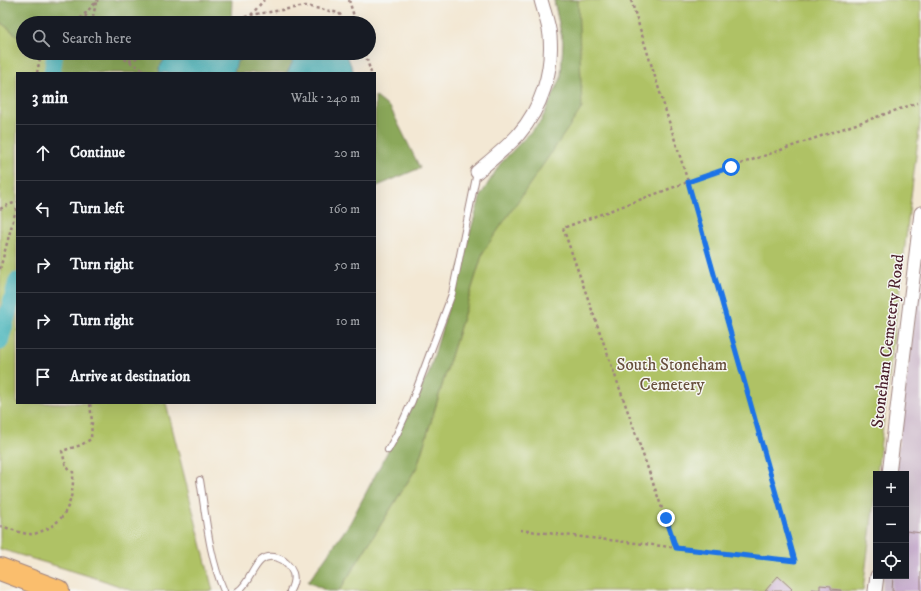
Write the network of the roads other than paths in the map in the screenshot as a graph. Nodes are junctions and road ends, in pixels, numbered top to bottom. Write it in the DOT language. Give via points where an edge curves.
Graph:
graph roads {
  1 [pos="541,0"];
  2 [pos="477,172"];
  3 [pos="921,213"];
  4 [pos="388,450"];
  5 [pos="889,471"];
  6 [pos="200,480"];
  7 [pos="0,569"];
  8 [pos="877,579"];
  9 [pos="58,591"];
  10 [pos="224,591"];
  11 [pos="238,591"];
  12 [pos="290,591"];
  13 [pos="875,591"];
  1 -- 2 [label="street" via="550,35 550,61 546,85 535,112 518,135"];
  2 -- 4 [label="lane" via="452,294 412,401"];
  3 -- 5 [label="street, Stoneham Cemetery Road"];
  6 -- 10 [label="lane" via="212,549"];
  7 -- 9 [label="highway"];
  8 -- 13 [label="street"];
  11 -- 12 [label="lane" via="246,583 255,566 272,556 288,564 294,580"];
}
